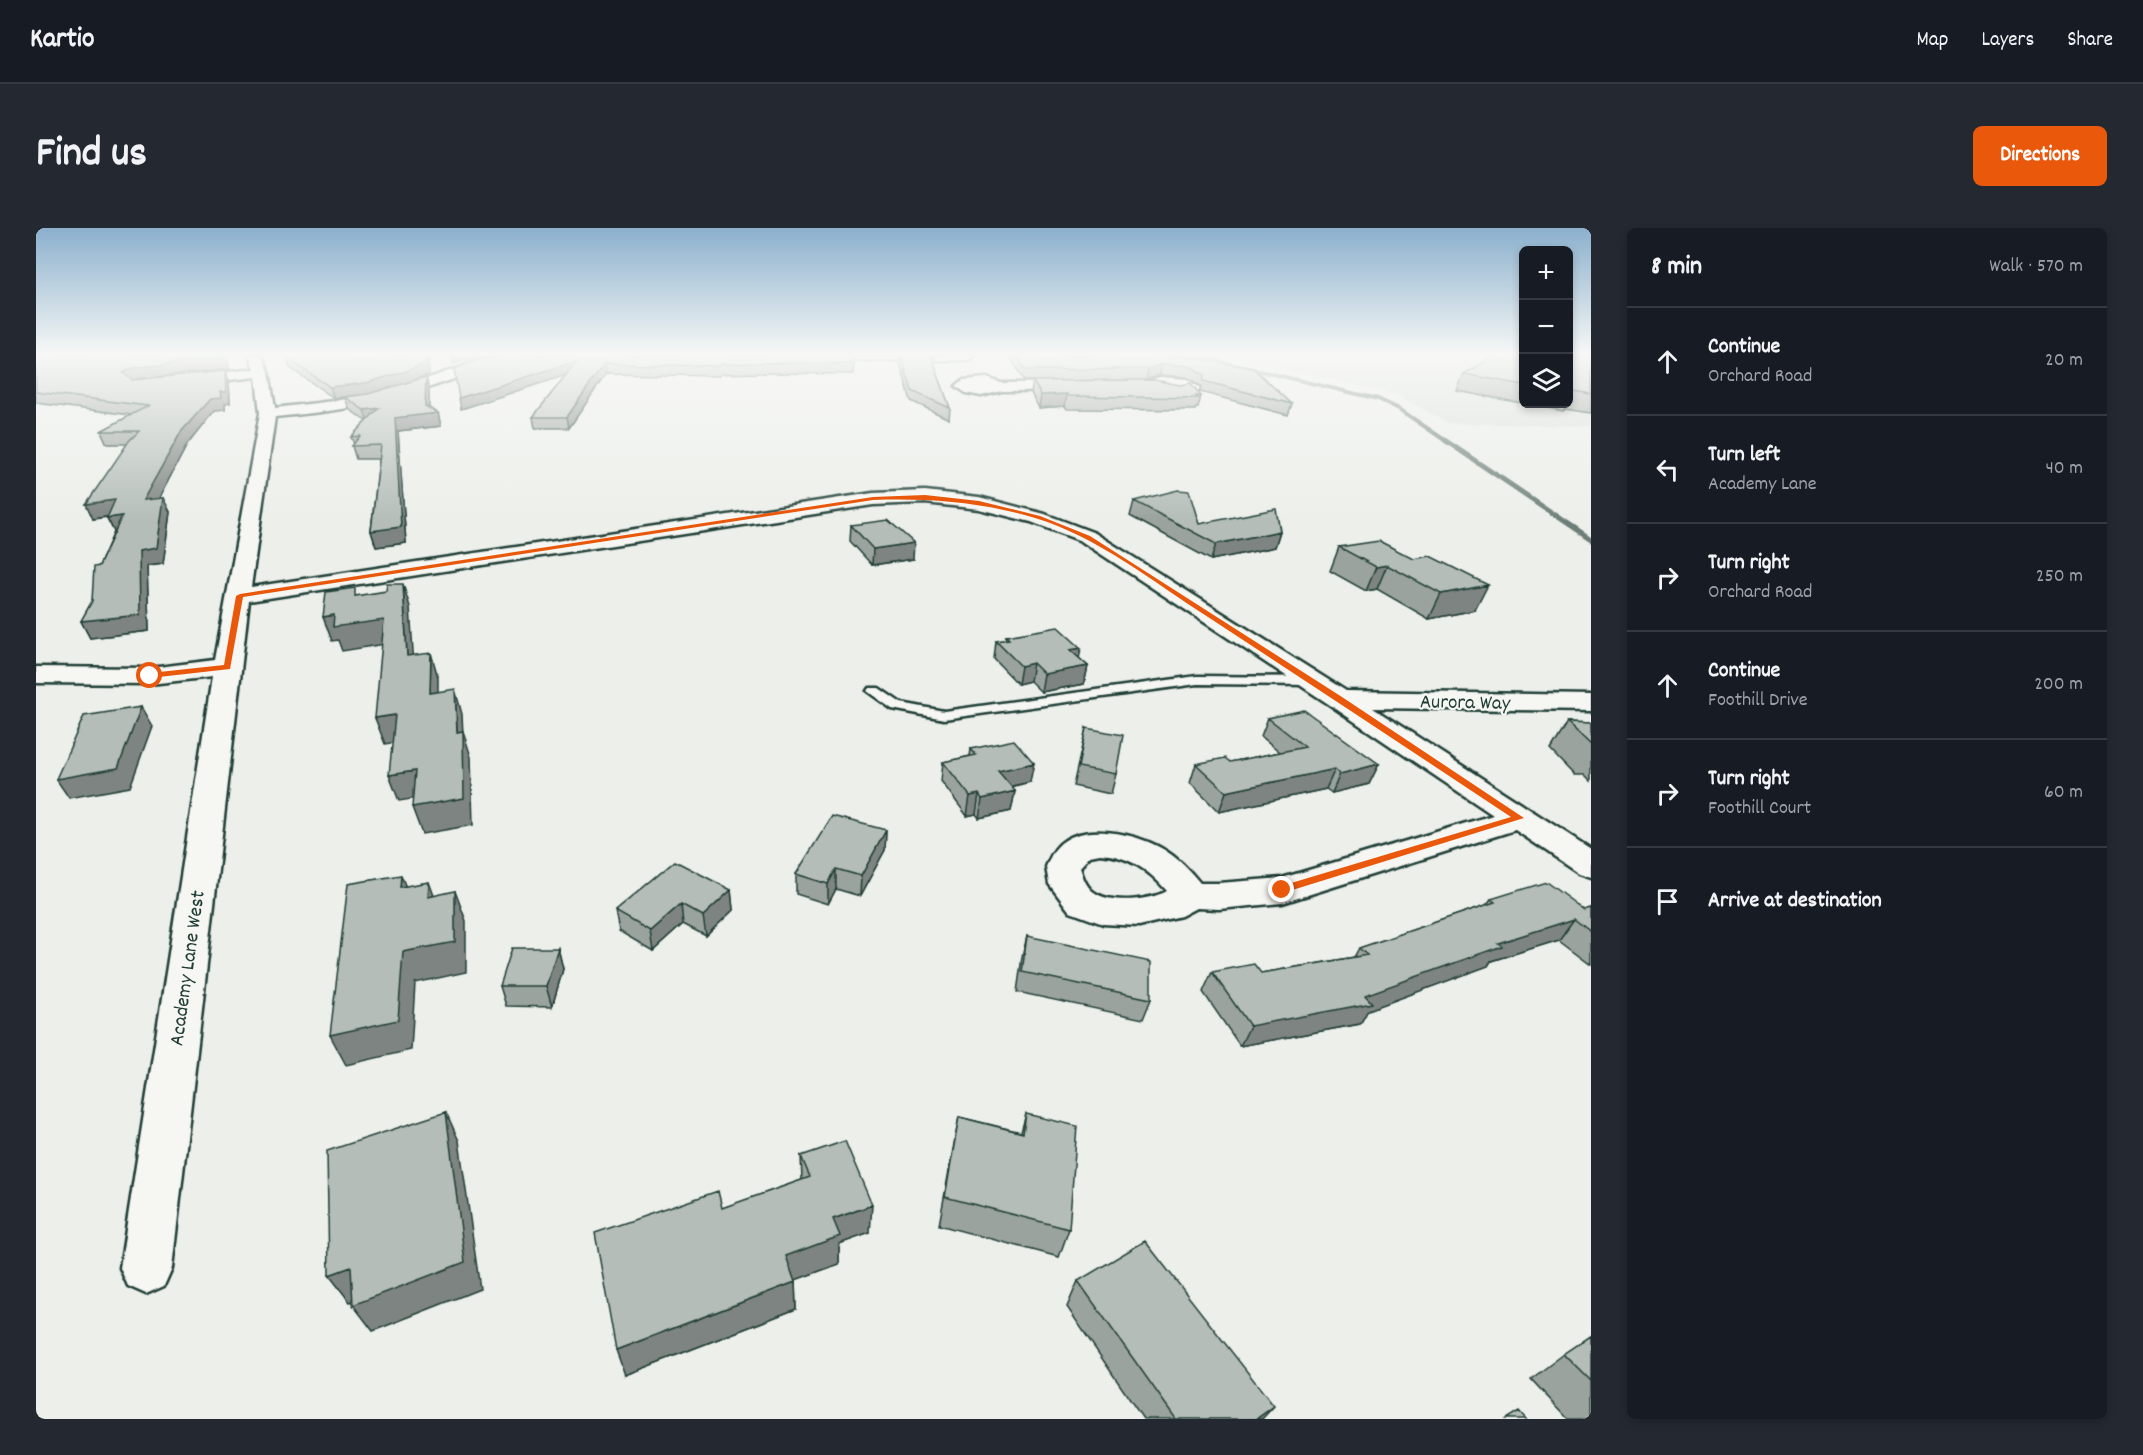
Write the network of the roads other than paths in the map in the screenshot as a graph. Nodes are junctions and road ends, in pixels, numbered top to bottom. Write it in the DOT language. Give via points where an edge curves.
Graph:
graph roads {
  1 [pos="286,411"];
  2 [pos="268,413"];
  3 [pos="240,596"];
  4 [pos="227,667"];
  5 [pos="36,675"];
  6 [pos="1311,681"];
  7 [pos="874,691"];
  8 [pos="1340,699"];
  9 [pos="1591,703"];
  10 [pos="1519,818"];
  11 [pos="1591,865"];
  12 [pos="1190,895"];
  13 [pos="146,1268"];
  1 -- 2 [label="street"];
  2 -- 3 [label="street, Academy Lane West"];
  3 -- 4 [label="street, Academy Lane West"];
  3 -- 6 [label="street" via="873,499 925,497 979,503 1038,518 1088,537"];
  4 -- 5 [label="street" via="150,676"];
  4 -- 13 [label="street, Academy Lane West"];
  6 -- 7 [label="lane" via="1197,680 944,715 897,706"];
  6 -- 8 [label="street"];
  8 -- 9 [label="street, Aurora Way"];
  8 -- 10 [label="street"];
  10 -- 11 [label="street"];
  10 -- 12 [label="street" via="1282,890"];
}
